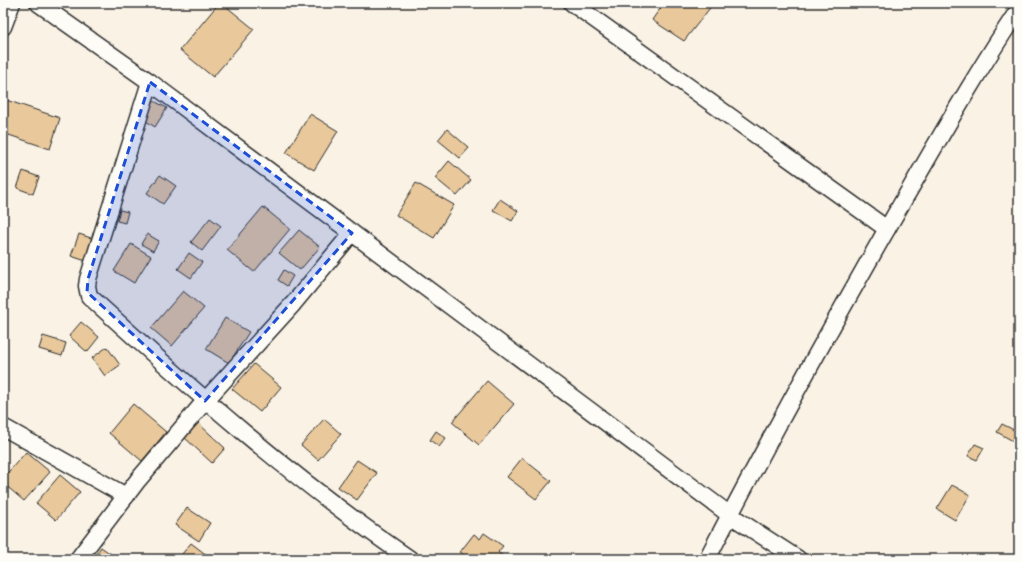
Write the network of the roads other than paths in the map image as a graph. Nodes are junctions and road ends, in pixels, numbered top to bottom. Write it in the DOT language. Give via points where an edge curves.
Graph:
graph roads {
  1 [pos="12,3"];
  2 [pos="38,3"];
  3 [pos="572,3"];
  4 [pos="1019,9"];
  5 [pos="3,27"];
  6 [pos="150,82"];
  7 [pos="887,229"];
  8 [pos="352,233"];
  9 [pos="205,401"];
  10 [pos="3,427"];
  11 [pos="126,496"];
  12 [pos="730,515"];
  13 [pos="78,559"];
  14 [pos="410,559"];
  15 [pos="707,559"];
  16 [pos="798,559"];
  1 -- 5 [label="street"];
  2 -- 6 [label="street"];
  3 -- 7 [label="street"];
  4 -- 7 [label="street" via="961,100"];
  6 -- 8 [label="street"];
  6 -- 9 [label="street" via="86,286 89,296"];
  7 -- 12 [label="street"];
  8 -- 9 [label="street" via="293,304"];
  8 -- 12 [label="street"];
  9 -- 11 [label="street"];
  9 -- 14 [label="street" via="352,520"];
  10 -- 11 [label="street"];
  11 -- 13 [label="street"];
  12 -- 15 [label="street"];
  12 -- 16 [label="street"];
}
